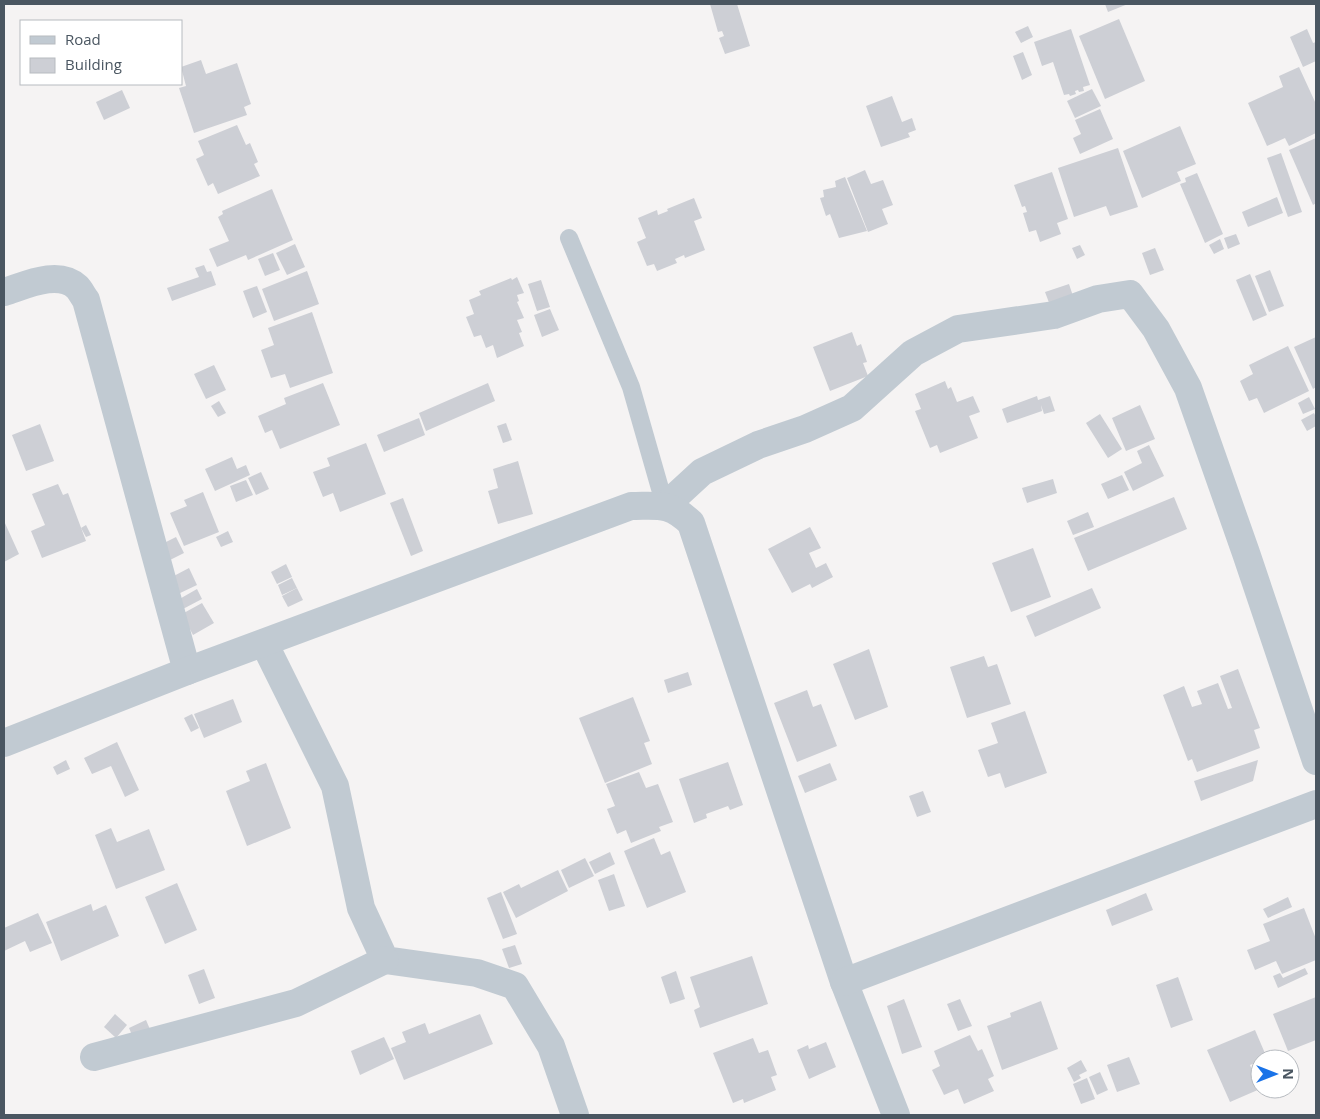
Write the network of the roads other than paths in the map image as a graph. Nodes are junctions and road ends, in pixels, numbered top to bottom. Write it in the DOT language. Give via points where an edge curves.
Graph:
graph roads {
  1 [pos="569,238"];
  2 [pos="4,292"];
  3 [pos="665,506"];
  4 [pos="264,643"];
  5 [pos="187,671"];
  6 [pos="4,743"];
  7 [pos="1316,761"];
  8 [pos="1316,804"];
  9 [pos="385,960"];
  10 [pos="844,982"];
  11 [pos="94,1057"];
  12 [pos="575,1115"];
  13 [pos="896,1115"];
  1 -- 3 [label="lane" via="631,387"];
  2 -- 5 [label="street" via="43,280 61,279 76,286 86,300"];
  3 -- 4 [label="street" via="631,506"];
  3 -- 7 [label="street" via="702,472 758,445 852,408 913,353 958,329 1054,315 1098,299 1130,294 1156,329 1188,388"];
  3 -- 10 [label="street" via="680,512 691,523"];
  4 -- 5 [label="street"];
  4 -- 9 [label="street" via="335,786 361,908"];
  5 -- 6 [label="street"];
  8 -- 10 [label="street"];
  9 -- 11 [label="street" via="296,1003"];
  9 -- 12 [label="street" via="477,973 515,986 551,1046"];
  10 -- 13 [label="street"];
}
